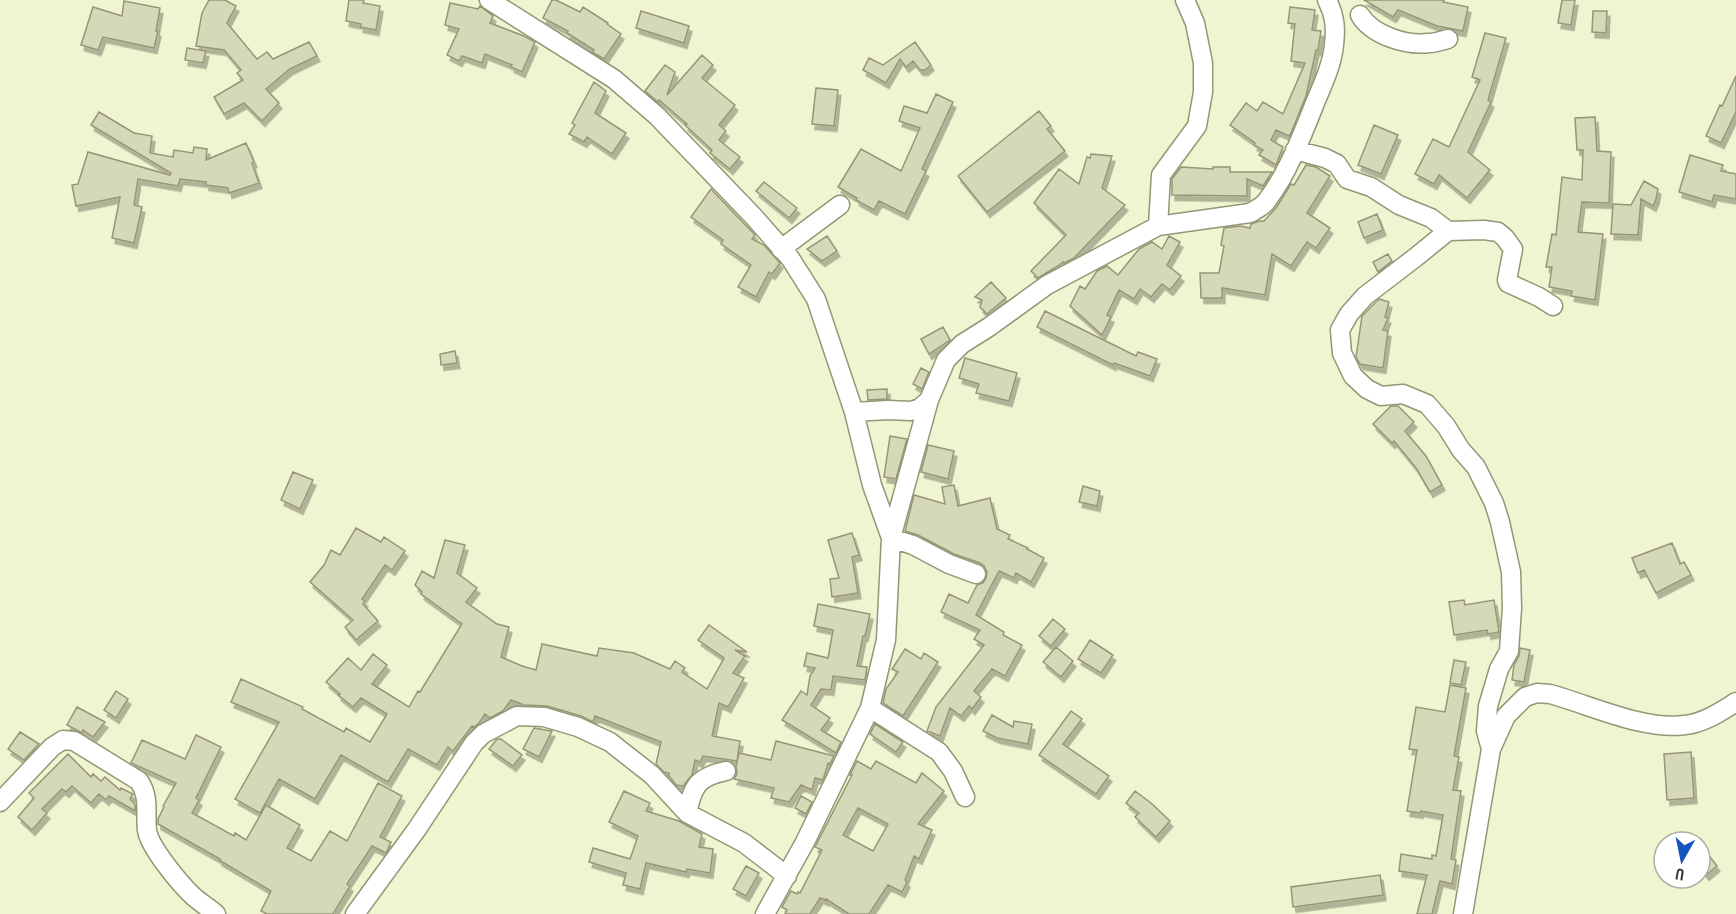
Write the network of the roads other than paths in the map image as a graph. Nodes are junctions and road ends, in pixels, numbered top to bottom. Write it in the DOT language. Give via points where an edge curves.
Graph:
graph roads {
  1 [pos="489,0"];
  2 [pos="1185,0"];
  3 [pos="1327,0"];
  4 [pos="1363,7"];
  5 [pos="1335,18"];
  6 [pos="1448,39"];
  7 [pos="1295,150"];
  8 [pos="840,206"];
  9 [pos="1158,226"];
  10 [pos="1448,231"];
  11 [pos="781,249"];
  12 [pos="1553,306"];
  13 [pos="929,400"];
  14 [pos="854,412"];
  15 [pos="891,538"];
  16 [pos="976,574"];
  17 [pos="1736,702"];
  18 [pos="870,708"];
  19 [pos="1491,749"];
  20 [pos="726,771"];
  21 [pos="965,797"];
  22 [pos="0,802"];
  23 [pos="687,813"];
  24 [pos="787,876"];
  25 [pos="1464,913"];
  26 [pos="216,914"];
  27 [pos="355,914"];
  28 [pos="765,914"];
  1 -- 11 [label="street" via="614,79 657,116"];
  2 -- 9 [label="street" via="1195,23 1203,63 1203,92 1197,126 1161,175"];
  3 -- 5 [label="street"];
  4 -- 5 [label="street"];
  4 -- 6 [label="street" via="1365,22 1406,42"];
  5 -- 7 [label="street" via="1334,48 1328,70"];
  7 -- 9 [label="street" via="1268,201 1259,209"];
  7 -- 10 [label="street" via="1337,164 1347,179 1431,218"];
  8 -- 11 [label="street"];
  9 -- 13 [label="street" via="1047,285 962,344 946,360"];
  10 -- 12 [label="street" via="1498,232 1514,249 1508,283"];
  10 -- 19 [label="street" via="1365,296 1340,330 1342,353 1353,376 1366,389 1381,396 1403,394 1427,404 1476,467 1494,503 1511,572 1512,608 1509,651 1488,706 1486,731"];
  11 -- 14 [label="street" via="816,299"];
  13 -- 14 [label="street" via="915,410"];
  13 -- 15 [label="street"];
  14 -- 15 [label="street" via="872,485"];
  15 -- 16 [label="street"];
  15 -- 18 [label="street" via="886,640"];
  17 -- 19 [label="street" via="1702,720 1661,726 1537,693 1525,697 1506,716"];
  18 -- 21 [label="street" via="939,752"];
  18 -- 24 [label="street"];
  19 -- 25 [label="street"];
  20 -- 23 [label="street" via="702,779 692,793"];
  22 -- 26 [label="street" via="52,747 63,740 74,741 139,781 147,798 147,831 152,844 179,881"];
  23 -- 24 [label="street" via="744,843"];
  23 -- 27 [label="street" via="652,775 610,742 544,717 517,716 474,743"];
  24 -- 28 [label="street"];
}
